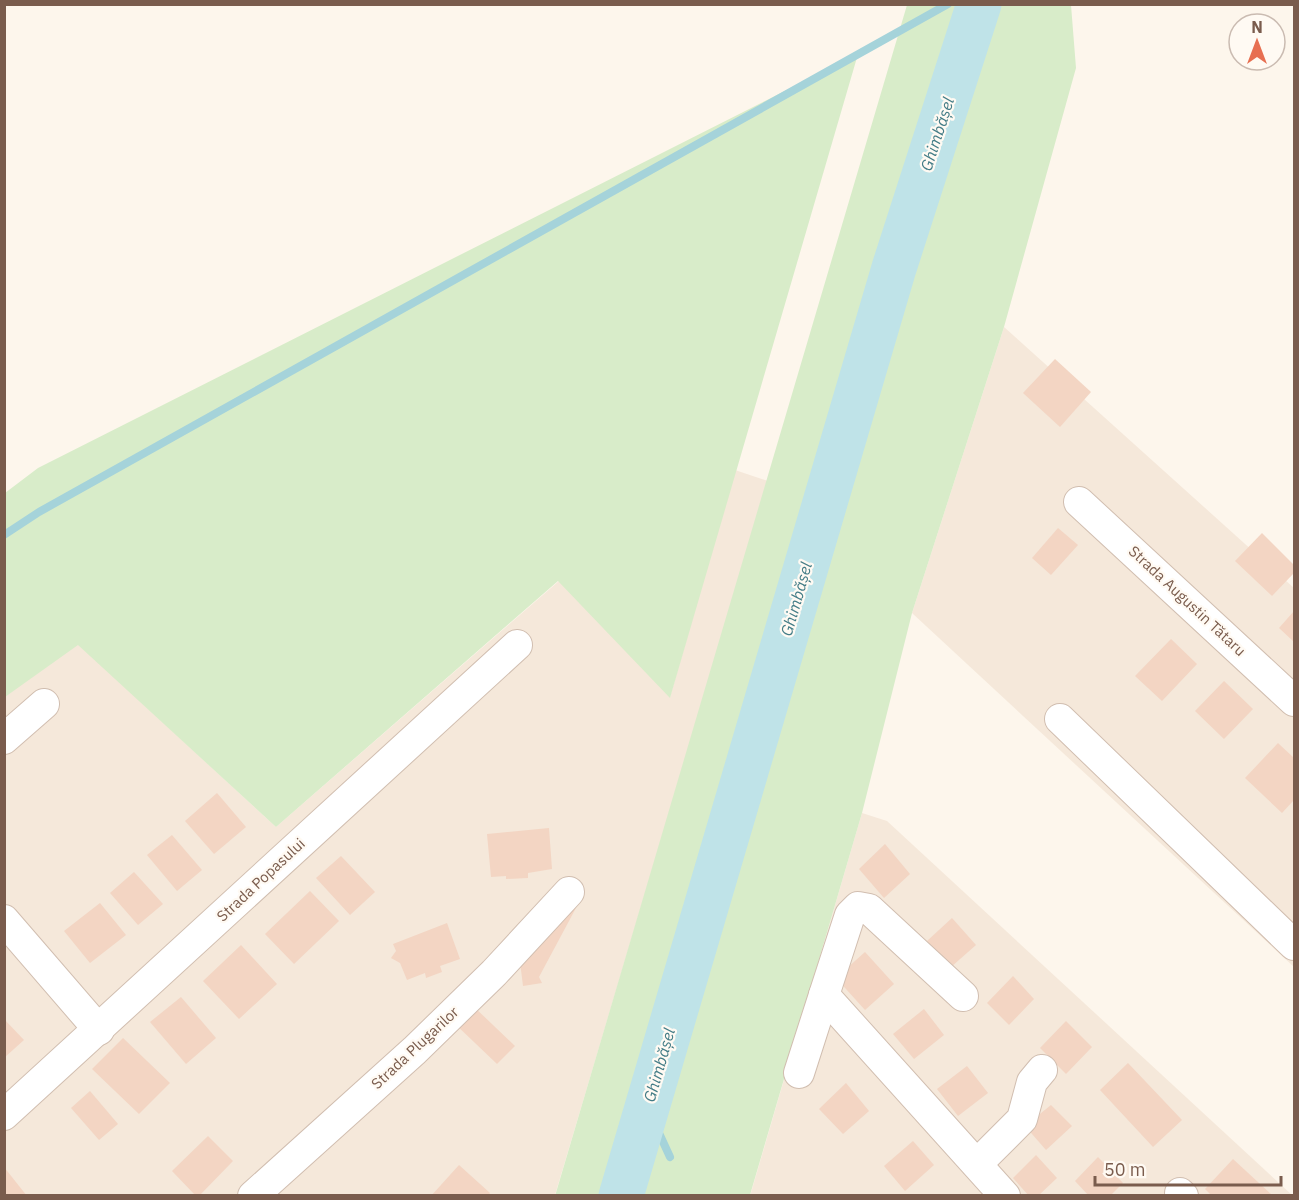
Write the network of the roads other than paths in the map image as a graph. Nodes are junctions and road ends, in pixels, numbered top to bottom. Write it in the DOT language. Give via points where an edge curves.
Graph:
graph roads {
  1 [pos="1079,502"];
  2 [pos="517,645"];
  3 [pos="1294,700"];
  4 [pos="44,704"];
  5 [pos="1060,719"];
  6 [pos="4,739"];
  7 [pos="569,892"];
  8 [pos="4,920"];
  9 [pos="1294,945"];
  10 [pos="824,994"];
  11 [pos="963,996"];
  12 [pos="99,1030"];
  13 [pos="1042,1070"];
  14 [pos="799,1073"];
  15 [pos="4,1115"];
  16 [pos="977,1164"];
  17 [pos="253,1196"];
  18 [pos="1005,1196"];
  1 -- 3 [label="street, Strada Augustin Tătaru"];
  2 -- 12 [label="street, Strada Popasului"];
  4 -- 6 [label="street"];
  5 -- 9 [label="street"];
  7 -- 17 [label="street, Strada Plugarilor" via="415,1050"];
  8 -- 12 [label="street"];
  10 -- 11 [label="street" via="850,915 858,907 869,909"];
  10 -- 14 [label="street"];
  10 -- 16 [label="street"];
  12 -- 15 [label="street, Strada Popasului"];
  13 -- 16 [label="street" via="1032,1082 1022,1119"];
  16 -- 18 [label="street"];
}
